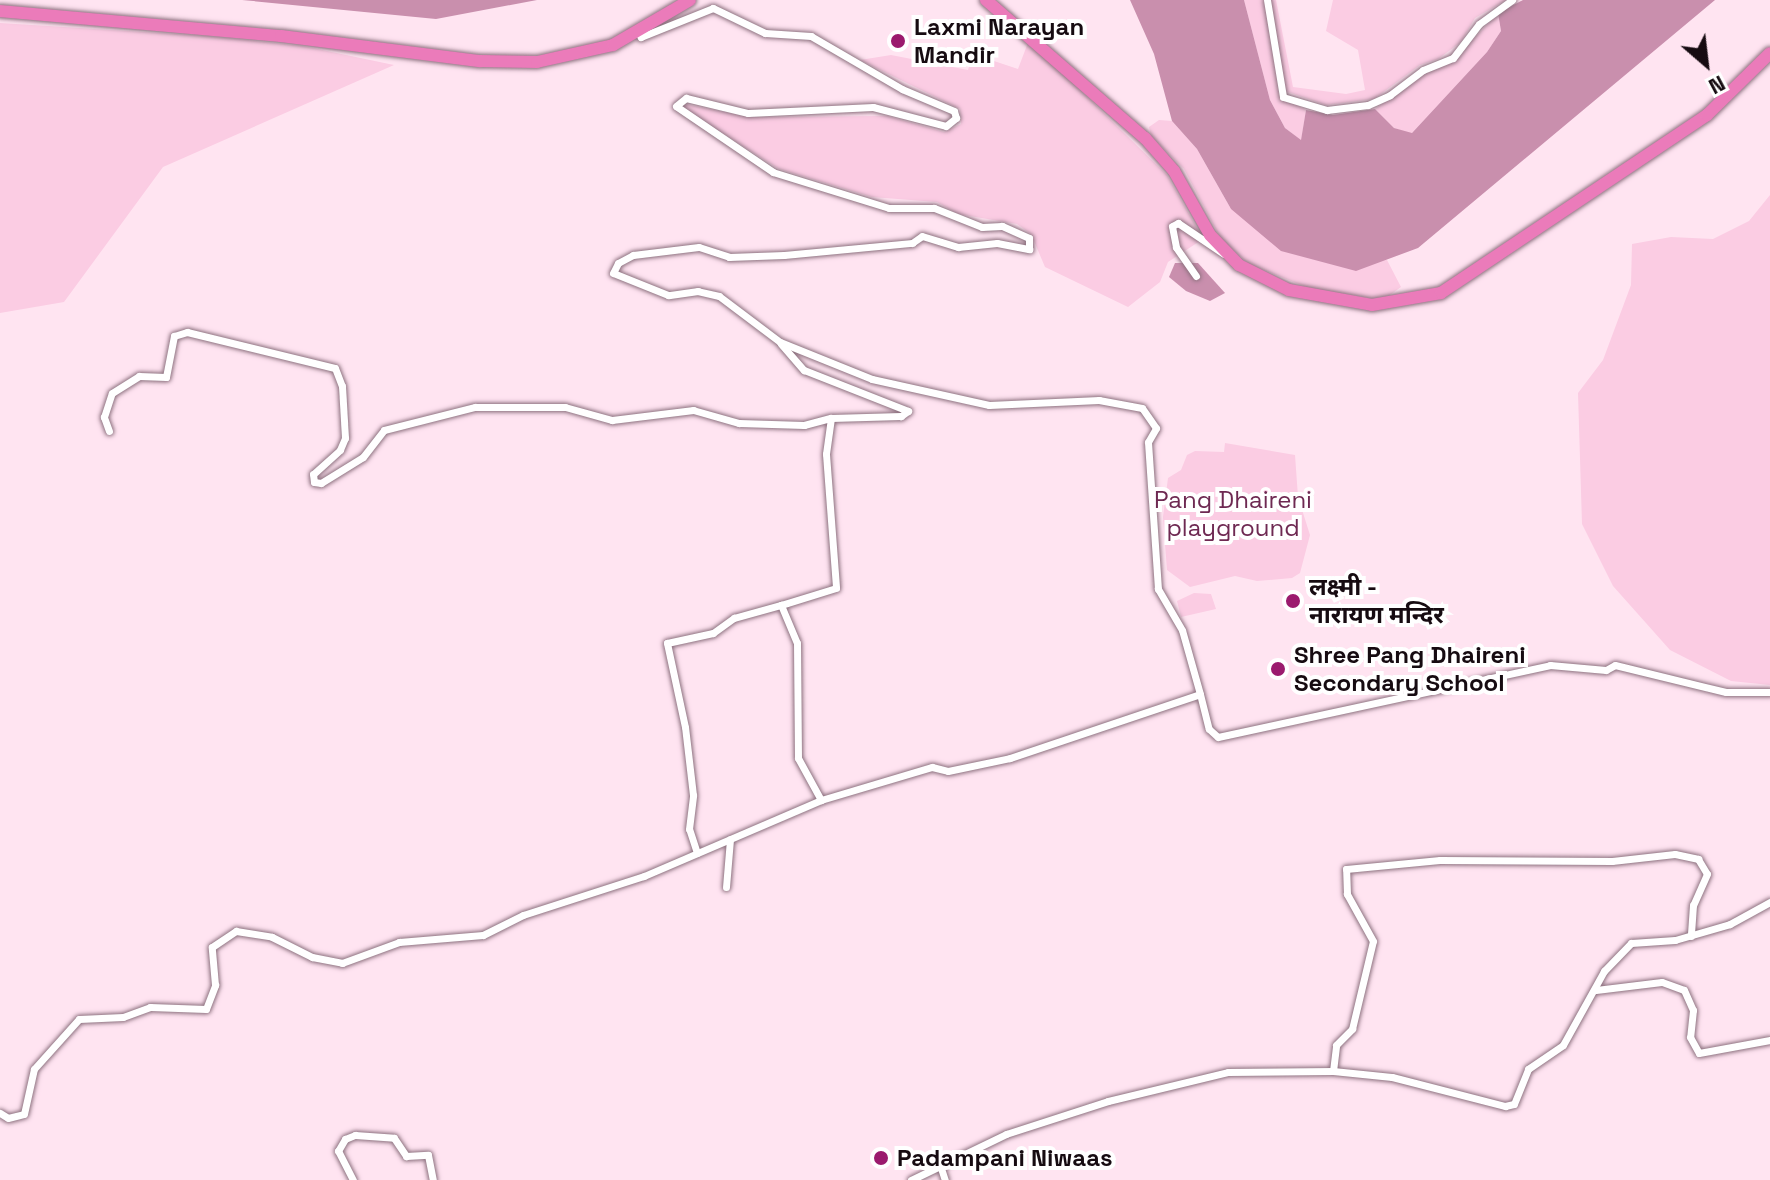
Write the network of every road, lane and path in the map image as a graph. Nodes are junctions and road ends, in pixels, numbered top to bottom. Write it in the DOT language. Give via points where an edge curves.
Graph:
graph roads {
  1 [pos="690,0"];
  2 [pos="986,0"];
  3 [pos="1267,0"];
  4 [pos="1512,0"];
  5 [pos="0,11"];
  6 [pos="638,32"];
  7 [pos="1770,53"];
  8 [pos="1239,265"];
  9 [pos="1196,276"];
  10 [pos="780,342"];
  11 [pos="831,418"];
  12 [pos="109,431"];
  13 [pos="781,605"];
  14 [pos="1770,692"];
  15 [pos="1200,694"];
  16 [pos="821,800"];
  17 [pos="730,839"];
  18 [pos="697,853"];
  19 [pos="726,887"];
  20 [pos="1770,902"];
  21 [pos="1691,936"];
  22 [pos="1596,990"];
  23 [pos="1770,1040"];
  24 [pos="1333,1071"];
  25 [pos="0,1113"];
  26 [pos="940,1165"];
  27 [pos="353,1180"];
  28 [pos="433,1180"];
  29 [pos="911,1180"];
  30 [pos="945,1180"];
  1 -- 6 [label="highway"];
  2 -- 8 [label="highway" via="1135,127 1174,171 1210,235"];
  3 -- 4 [label="street" via="1283,97 1327,110 1368,105 1423,70 1453,58 1479,24"];
  5 -- 6 [label="highway" via="281,36 480,61 537,62 589,54"];
  6 -- 10 [label="street" via="641,37 713,8 765,33 811,36 902,89 954,111 956,118 946,126 873,107 748,113 686,98 676,106 773,172 889,208 934,208 982,227 1010,229 1030,242 1026,251 997,243 958,247 922,236 912,243 729,257 699,247 633,255 614,267 617,278 668,295 698,291 719,296"];
  7 -- 8 [label="highway" via="1707,115 1441,293 1372,305 1289,290"];
  8 -- 9 [label="street" via="1178,223 1172,236"];
  10 -- 11 [label="street" via="804,370 908,411 901,416"];
  10 -- 15 [label="street" via="872,379 939,396 989,405 1099,400 1142,408 1156,428 1148,442 1158,589 1182,630"];
  11 -- 12 [label="street" via="804,425 739,423 693,410 612,420 565,407 475,407 384,430 363,457 321,483 314,482 313,474 340,450 345,438 342,386 335,368 187,332 174,336 166,377 134,378 112,393 104,417"];
  11 -- 13 [label="street" via="826,454 836,588"];
  13 -- 16 [label="street" via="797,643 798,758"];
  13 -- 18 [label="street" via="734,618 713,633 667,643 685,727 693,795 689,829"];
  14 -- 15 [label="street" via="1726,692 1615,665 1606,670 1550,665 1218,737 1209,729"];
  15 -- 16 [label="street" via="1046,748 948,771 932,767"];
  16 -- 17 [label="street"];
  17 -- 18 [label="street"];
  17 -- 19 [label="street"];
  18 -- 25 [label="street" via="523,915 483,935 399,942 342,963 312,957 245,929 231,932 212,947 215,985 206,1009 150,1007 123,1017 79,1019 34,1069 24,1114 8,1118"];
  20 -- 21 [label="street" via="1730,924"];
  21 -- 22 [label="street" via="1631,943 1604,971"];
  21 -- 24 [label="street" via="1693,905 1707,874 1698,859 1675,854 1612,861 1440,860 1346,869 1347,894 1373,941 1352,1029 1336,1045"];
  22 -- 23 [label="street" via="1662,982 1684,990 1693,1010 1690,1037 1699,1053"];
  22 -- 24 [label="street" via="1563,1045 1528,1069 1514,1104 1392,1077"];
  24 -- 26 [label="street" via="1228,1072 1131,1095 1006,1134"];
  26 -- 29 [label="street"];
  26 -- 30 [label="street"];
  27 -- 28 [label="street" via="338,1151 355,1135 394,1138 406,1156 428,1155"];
}
